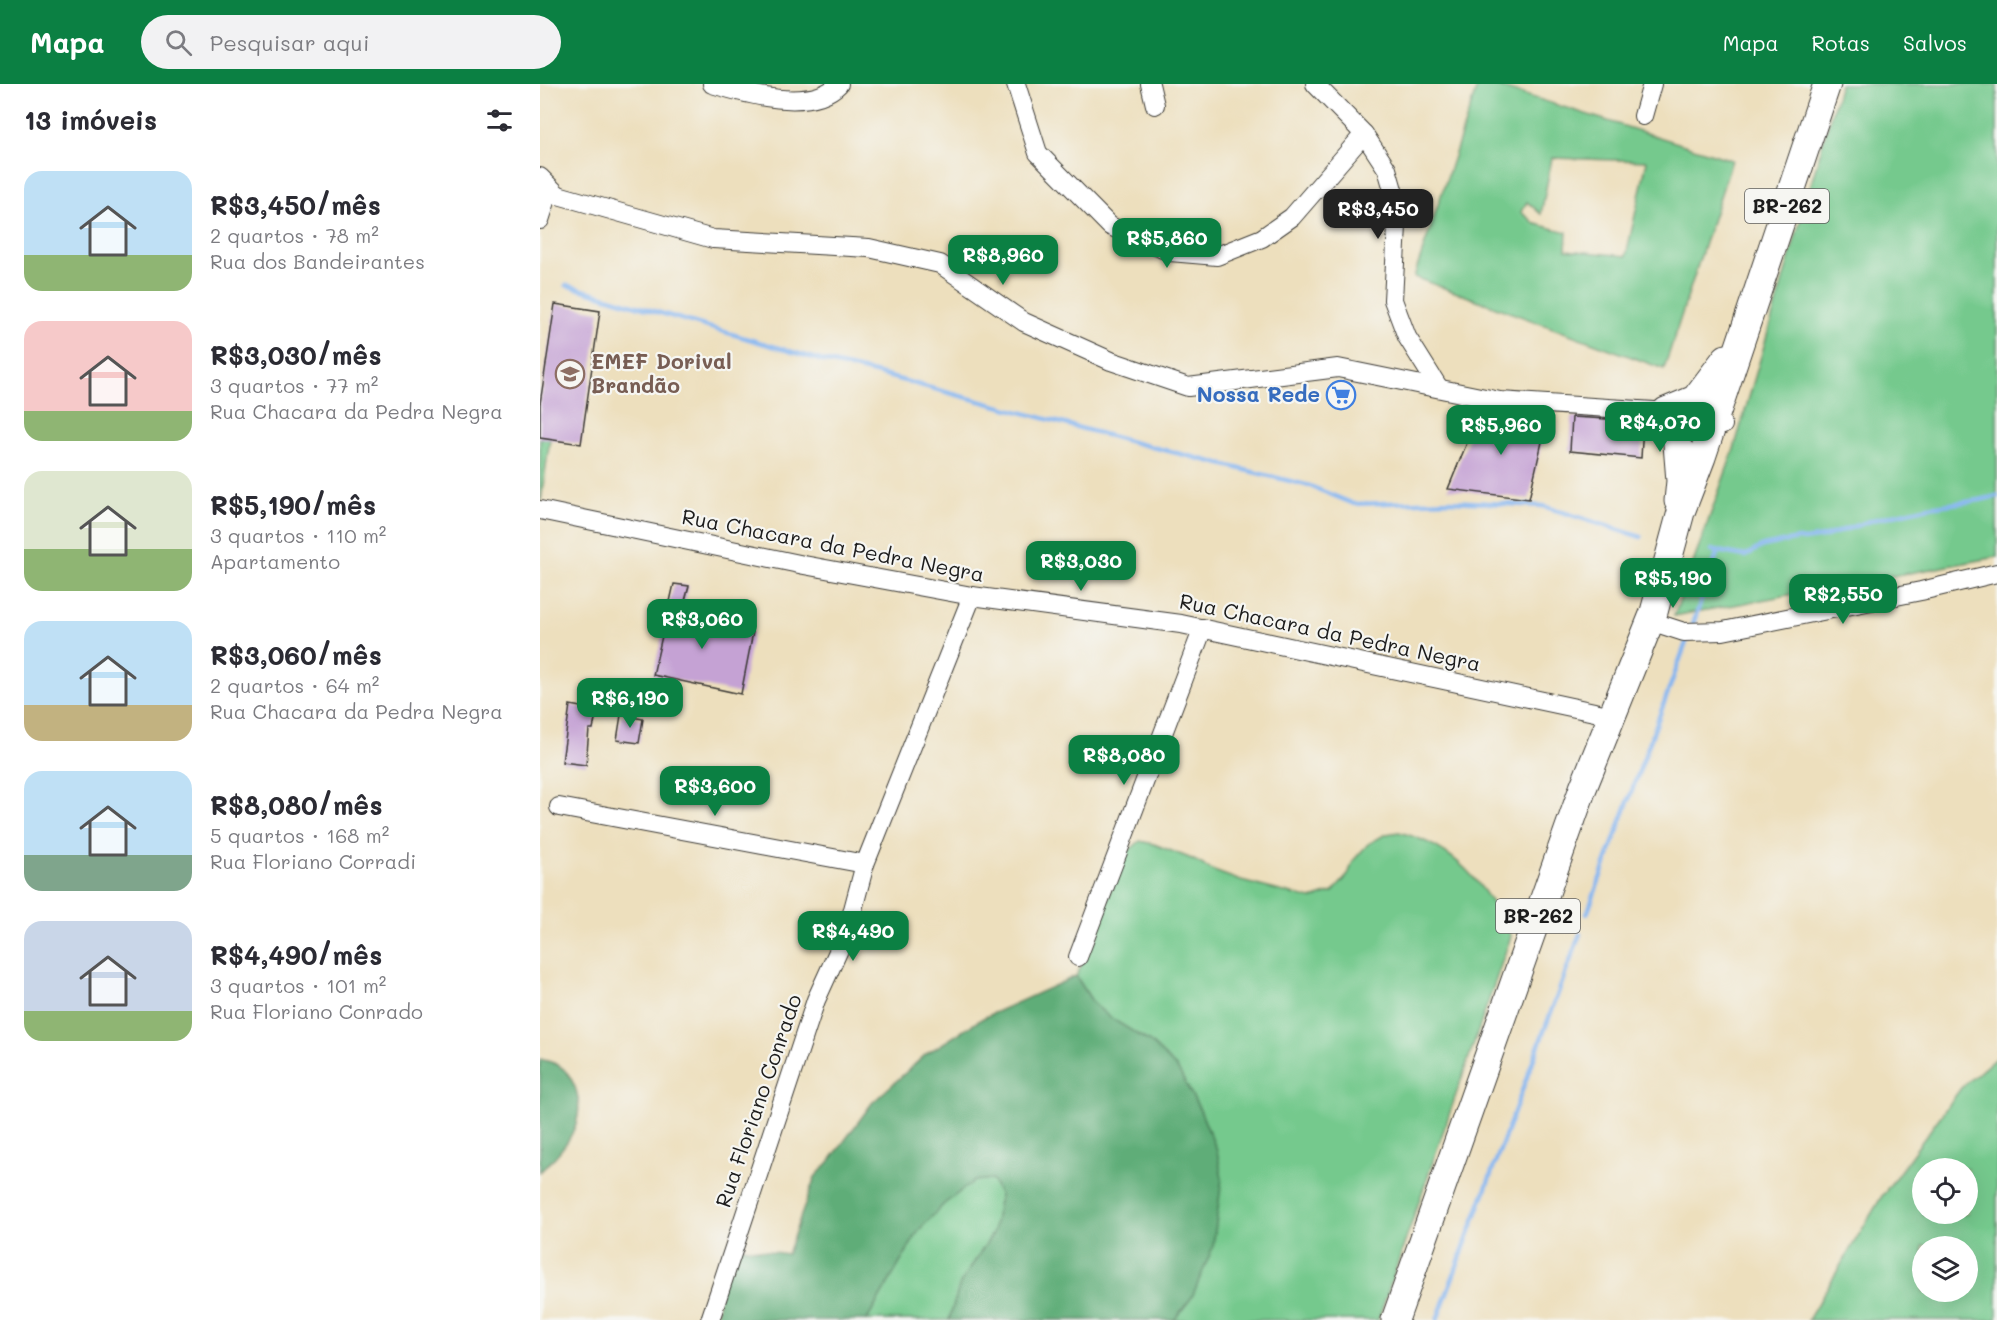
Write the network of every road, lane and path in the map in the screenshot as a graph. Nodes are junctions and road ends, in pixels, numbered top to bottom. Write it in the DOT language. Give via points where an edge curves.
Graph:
graph roads {
  1 [pos="712,84"];
  2 [pos="839,84"];
  3 [pos="1016,84"];
  4 [pos="1150,84"];
  5 [pos="1315,84"];
  6 [pos="1652,84"];
  7 [pos="1827,84"];
  8 [pos="765,91"];
  9 [pos="1155,105"];
  10 [pos="1643,116"];
  11 [pos="1364,135"];
  12 [pos="540,177"];
  13 [pos="548,194"];
  14 [pos="540,220"];
  15 [pos="1764,274"];
  16 [pos="1746,327"];
  17 [pos="1439,388"];
  18 [pos="1656,412"];
  19 [pos="1718,422"];
  20 [pos="1677,444"];
  21 [pos="1707,457"];
  22 [pos="540,510"];
  23 [pos="1674,538"];
  24 [pos="1997,573"];
  25 [pos="972,596"];
  26 [pos="1652,616"];
  27 [pos="1203,628"];
  28 [pos="1613,716"];
  29 [pos="558,807"];
  30 [pos="865,864"];
  31 [pos="1078,957"];
  32 [pos="710,1320"];
  33 [pos="1395,1320"];
  1 -- 8 [label="street"];
  2 -- 8 [label="street" via="833,91 802,99"];
  3 -- 11 [label="street" via="1038,153 1110,226 1170,252 1217,256 1262,238 1292,217"];
  4 -- 9 [label="street"];
  5 -- 11 [label="street"];
  6 -- 10 [label="street"];
  7 -- 15 [label="highway, BR-262"];
  11 -- 17 [label="street" via="1387,169 1398,207 1393,300 1407,337"];
  12 -- 13 [label="street"];
  13 -- 14 [label="street"];
  13 -- 17 [label="street" via="713,239 869,248 940,264 1024,322 1111,361 1188,387 1338,368"];
  15 -- 16 [label="highway, BR-262"];
  15 -- 19 [label="highway" via="1758,328"];
  16 -- 18 [label="highway" via="1695,399"];
  16 -- 19 [label="highway, BR-262"];
  17 -- 18 [label="street" via="1500,401"];
  18 -- 19 [label="street" via="1700,414"];
  18 -- 20 [label="street"];
  19 -- 21 [label="highway, BR-262"];
  20 -- 21 [label="street"];
  20 -- 23 [label="highway" via="1680,481"];
  21 -- 23 [label="highway, BR-262" via="1681,512"];
  21 -- 26 [label="highway"];
  22 -- 25 [label="street, Rua Chacara da Pedra Negra"];
  23 -- 26 [label="highway, BR-262"];
  24 -- 26 [label="street" via="1723,631 1684,632"];
  25 -- 27 [label="street, Rua Chacara da Pedra Negra"];
  25 -- 30 [label="street, Rua Floriano Conrado"];
  26 -- 28 [label="highway, BR-262"];
  27 -- 28 [label="street, Rua Chacara da Pedra Negra"];
  27 -- 31 [label="street"];
  28 -- 33 [label="highway, BR-262" via="1583,788"];
  29 -- 30 [label="street"];
  30 -- 32 [label="street, Rua Floriano Conrado" via="847,932 816,1000"];
}
